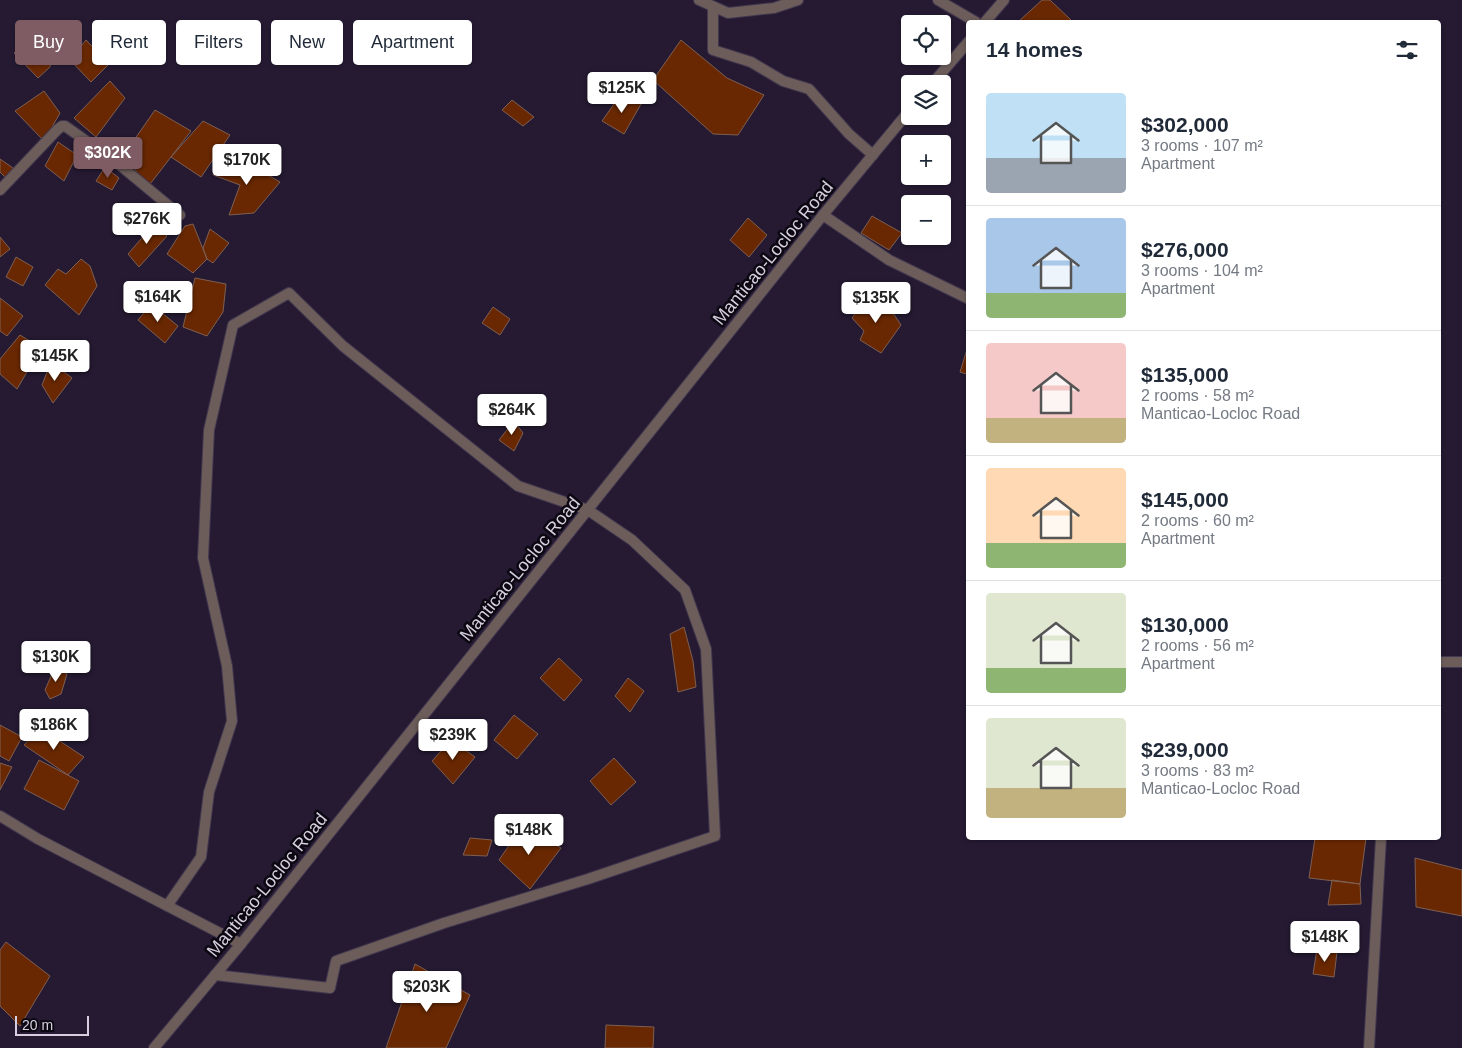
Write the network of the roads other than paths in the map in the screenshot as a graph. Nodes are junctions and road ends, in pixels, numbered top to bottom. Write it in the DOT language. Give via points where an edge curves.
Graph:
graph roads {
  1 [pos="699,0"];
  2 [pos="798,0"];
  3 [pos="938,0"];
  4 [pos="1004,0"];
  5 [pos="714,7"];
  6 [pos="973,20"];
  7 [pos="987,20"];
  8 [pos="966,44"];
  9 [pos="940,75"];
  10 [pos="901,121"];
  11 [pos="873,154"];
  12 [pos="0,190"];
  13 [pos="823,215"];
  14 [pos="180,216"];
  15 [pos="966,298"];
  16 [pos="588,510"];
  17 [pos="1441,662"];
  18 [pos="1462,662"];
  19 [pos="0,816"];
  20 [pos="1381,840"];
  21 [pos="167,906"];
  22 [pos="241,944"];
  23 [pos="215,975"];
  24 [pos="154,1048"];
  25 [pos="1369,1048"];
  1 -- 5 [label="street"];
  2 -- 5 [label="street" via="774,8 728,13"];
  3 -- 6 [label="street"];
  4 -- 7 [label="street"];
  5 -- 11 [label="street" via="713,50 751,62 783,81 809,89 849,134"];
  8 -- 9 [label="street"];
  10 -- 11 [label="street, Manticao-Locloc Road"];
  11 -- 13 [label="street, Manticao-Locloc Road"];
  12 -- 14 [label="street" via="56,130 66,126 116,162"];
  13 -- 15 [label="street" via="889,260"];
  13 -- 16 [label="street, Manticao-Locloc Road"];
  16 -- 21 [label="street" via="518,486 343,346 289,293 233,325 209,430 203,558 227,666 232,721 209,792 200,857"];
  16 -- 22 [label="street, Manticao-Locloc Road"];
  16 -- 23 [label="street" via="632,540 685,590 706,650 715,836 336,961 330,988"];
  17 -- 18 [label="street"];
  19 -- 21 [label="street"];
  20 -- 25 [label="street"];
  21 -- 22 [label="street"];
  22 -- 23 [label="street, Manticao-Locloc Road"];
  23 -- 24 [label="street, Manticao-Locloc Road"];
}
